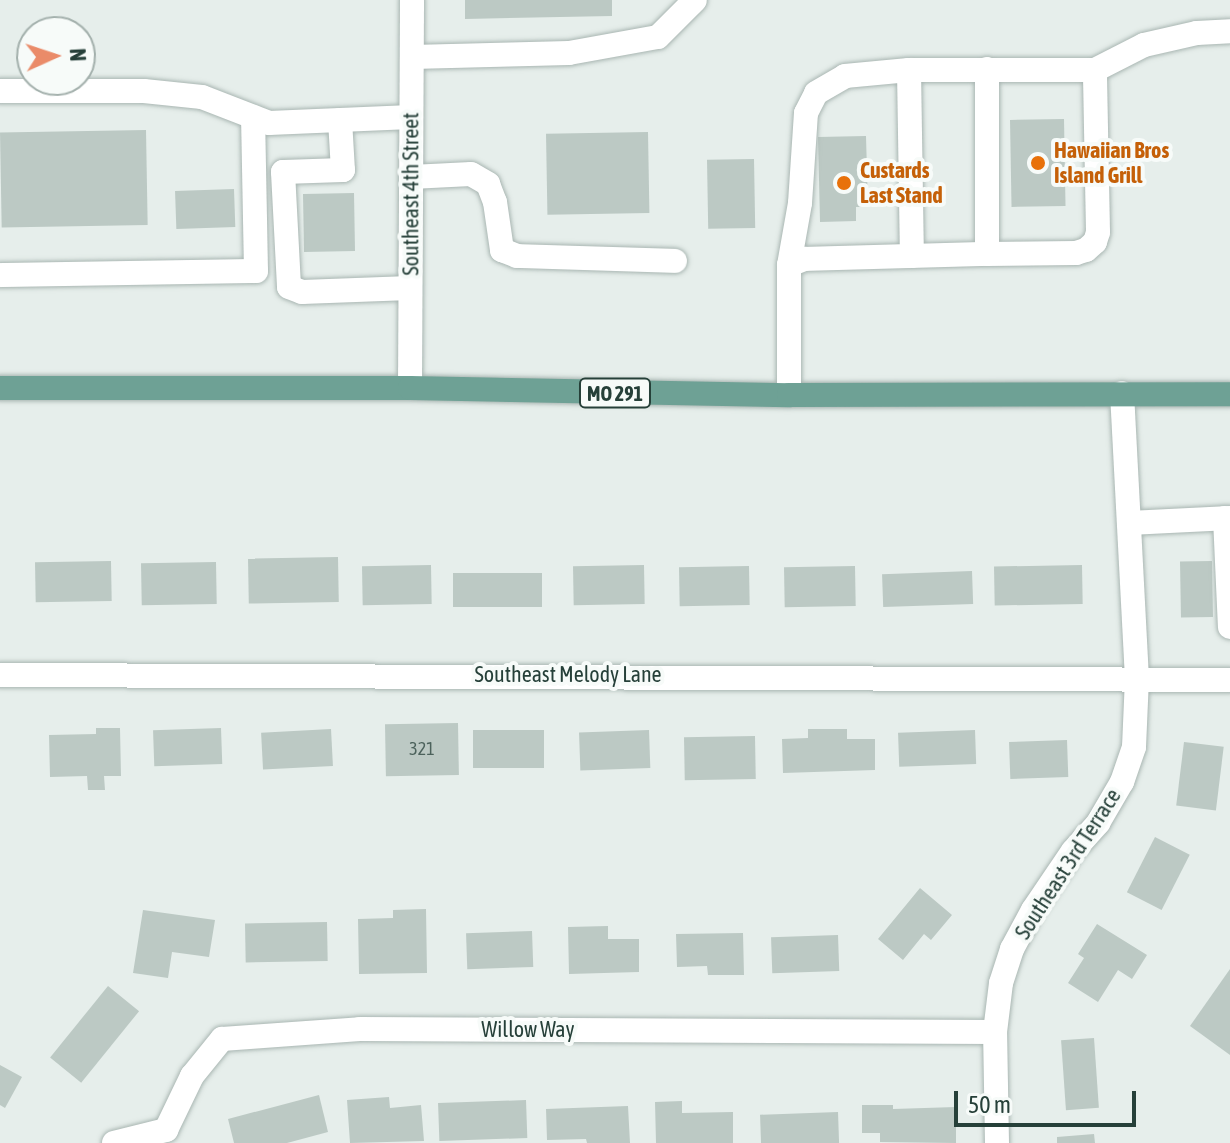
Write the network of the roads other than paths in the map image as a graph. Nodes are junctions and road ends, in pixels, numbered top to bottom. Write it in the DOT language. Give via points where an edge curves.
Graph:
graph roads {
  1 [pos="412,0"];
  2 [pos="695,0"];
  3 [pos="1230,31"];
  4 [pos="412,57"];
  5 [pos="987,69"];
  6 [pos="909,70"];
  7 [pos="1095,70"];
  8 [pos="0,91"];
  9 [pos="253,117"];
  10 [pos="411,117"];
  11 [pos="340,120"];
  12 [pos="411,177"];
  13 [pos="987,254"];
  14 [pos="912,256"];
  15 [pos="675,261"];
  16 [pos="789,265"];
  17 [pos="0,275"];
  18 [pos="410,288"];
  19 [pos="0,388"];
  20 [pos="410,388"];
  21 [pos="1122,393"];
  22 [pos="1230,394"];
  23 [pos="789,395"];
  24 [pos="1228,518"];
  25 [pos="1129,523"];
  26 [pos="1230,627"];
  27 [pos="0,675"];
  28 [pos="1137,679"];
  29 [pos="1230,680"];
  30 [pos="995,1032"];
  31 [pos="170,1136"];
  32 [pos="114,1143"];
  33 [pos="997,1143"];
  1 -- 4 [label="street, Southeast 4th Street"];
  2 -- 4 [label="street" via="658,37 569,53"];
  3 -- 7 [label="street" via="1144,45"];
  4 -- 10 [label="street, Southeast 4th Street"];
  5 -- 6 [label="street"];
  5 -- 7 [label="street"];
  5 -- 13 [label="street"];
  6 -- 14 [label="street"];
  6 -- 16 [label="street" via="845,76 816,93 806,113 800,203"];
  7 -- 13 [label="street" via="1095,242 1076,253"];
  8 -- 9 [label="street" via="202,97"];
  9 -- 11 [label="street" via="269,123"];
  9 -- 17 [label="street" via="256,271"];
  10 -- 11 [label="street"];
  10 -- 12 [label="street, Southeast 4th Street"];
  11 -- 18 [label="street" via="343,170 283,172 289,287 302,292"];
  12 -- 15 [label="street" via="471,174 488,184 502,250 517,256"];
  12 -- 18 [label="street, Southeast 4th Street"];
  13 -- 14 [label="street"];
  14 -- 16 [label="street" via="805,259"];
  16 -- 23 [label="street"];
  18 -- 20 [label="street, Southeast 4th Street"];
  19 -- 20 [label="main road, MO 291"];
  20 -- 23 [label="main road, MO 291"];
  21 -- 22 [label="main road, MO 291"];
  21 -- 23 [label="main road, MO 291"];
  21 -- 25 [label="street, Southeast 3rd Terrace"];
  24 -- 25 [label="street"];
  24 -- 26 [label="street"];
  25 -- 28 [label="street, Southeast 3rd Terrace"];
  27 -- 28 [label="street, Southeast Melody Lane"];
  28 -- 29 [label="street, Southeast Melody Lane"];
  28 -- 30 [label="street, Southeast 3rd Terrace" via="1134,747 1122,782 1012,949"];
  30 -- 31 [label="street, Willow Way" via="360,1029 222,1039 192,1076"];
  30 -- 33 [label="street, Southeast 3rd Terrace"];
  31 -- 32 [label="street, Willow Way"];
}
